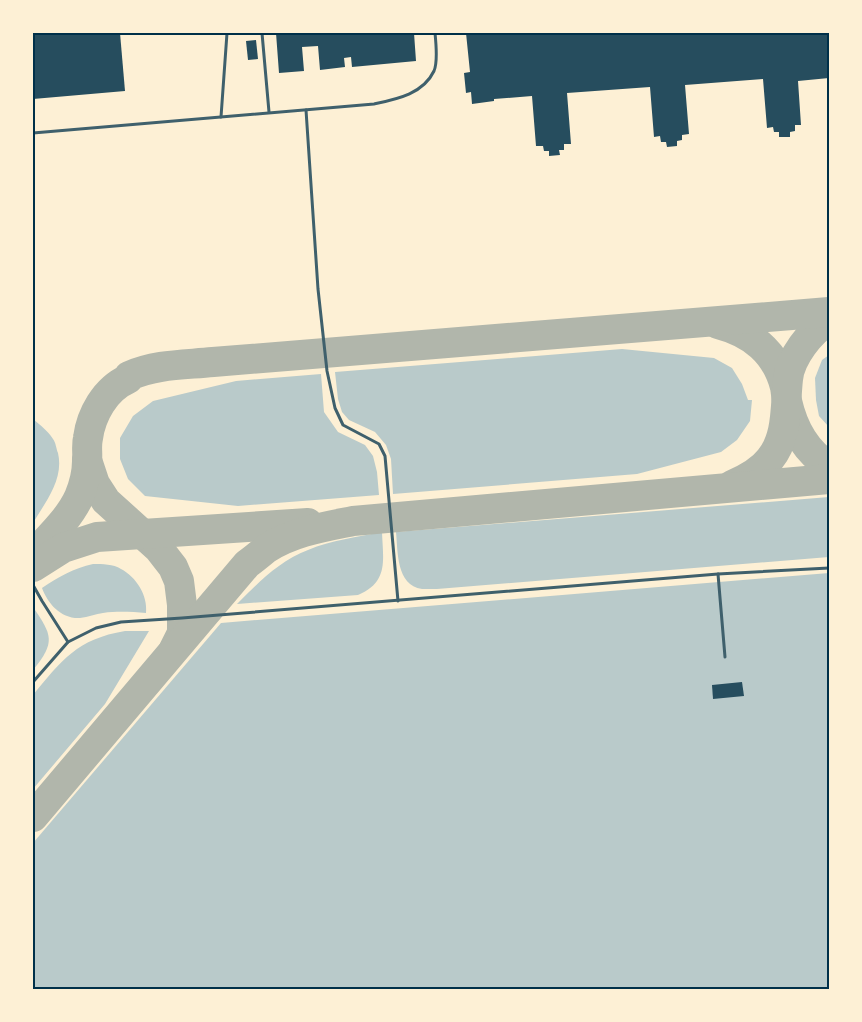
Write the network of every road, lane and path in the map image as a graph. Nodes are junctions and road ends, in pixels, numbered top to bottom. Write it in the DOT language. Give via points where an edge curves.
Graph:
graph roads {
  1 [pos="227,33"];
  2 [pos="262,33"];
  3 [pos="435,33"];
  4 [pos="306,110"];
  5 [pos="269,113"];
  6 [pos="222,117"];
  7 [pos="33,133"];
  8 [pos="829,568"];
  9 [pos="718,574"];
  10 [pos="33,585"];
  11 [pos="398,601"];
  12 [pos="68,642"];
  13 [pos="725,657"];
  14 [pos="33,682"];
  1 -- 6 [label="lane"];
  2 -- 5 [label="lane"];
  3 -- 4 [label="lane" via="434,70 420,88 399,99 374,104"];
  4 -- 5 [label="lane"];
  4 -- 11 [label="lane" via="327,371 343,425 379,444 385,456"];
  5 -- 6 [label="lane"];
  6 -- 7 [label="lane"];
  8 -- 9 [label="lane"];
  9 -- 11 [label="lane"];
  9 -- 13 [label="lane"];
  10 -- 12 [label="lane"];
  11 -- 12 [label="lane" via="121,622 96,628"];
  12 -- 14 [label="lane"];
}
